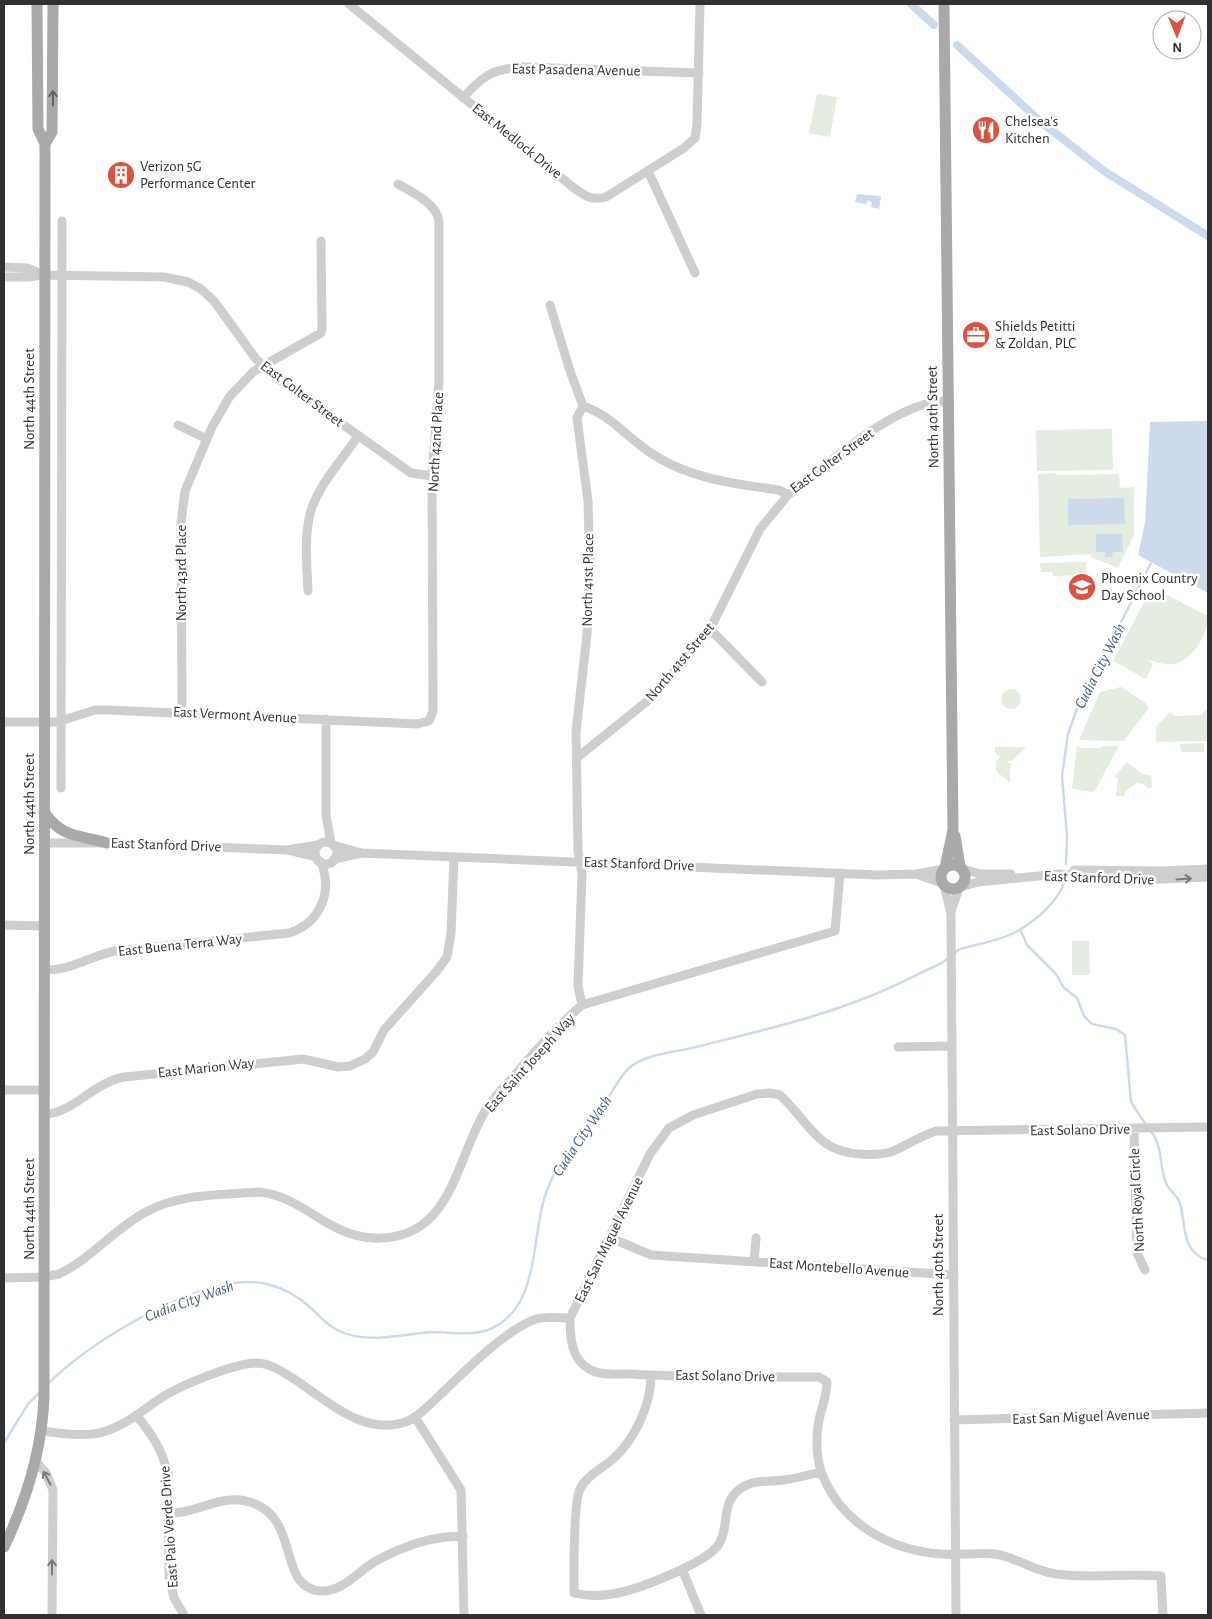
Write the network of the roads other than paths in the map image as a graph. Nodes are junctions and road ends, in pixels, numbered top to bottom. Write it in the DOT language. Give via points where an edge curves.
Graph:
graph roads {
  1 [pos="37,4"];
  2 [pos="53,4"];
  3 [pos="350,4"];
  4 [pos="700,4"];
  5 [pos="944,4"];
  6 [pos="699,73"];
  7 [pos="463,98"];
  8 [pos="45,144"];
  9 [pos="648,171"];
  10 [pos="398,184"];
  11 [pos="62,221"];
  12 [pos="321,242"];
  13 [pos="4,267"];
  14 [pos="695,273"];
  15 [pos="44,275"];
  16 [pos="62,275"];
  17 [pos="4,277"];
  18 [pos="550,305"];
  19 [pos="264,366"];
  20 [pos="947,401"];
  21 [pos="583,406"];
  22 [pos="178,426"];
  23 [pos="358,436"];
  24 [pos="207,438"];
  25 [pos="432,476"];
  26 [pos="788,495"];
  27 [pos="308,591"];
  28 [pos="710,629"];
  29 [pos="762,682"];
  30 [pos="182,712"];
  31 [pos="326,719"];
  32 [pos="62,721"];
  33 [pos="429,721"];
  34 [pos="4,722"];
  35 [pos="44,723"];
  36 [pos="578,757"];
  37 [pos="61,788"];
  38 [pos="44,812"];
  39 [pos="326,815"];
  40 [pos="953,830"];
  41 [pos="44,843"];
  42 [pos="107,843"];
  43 [pos="319,844"];
  44 [pos="332,844"];
  45 [pos="287,850"];
  46 [pos="362,853"];
  47 [pos="454,857"];
  48 [pos="319,860"];
  49 [pos="333,860"];
  50 [pos="579,862"];
  51 [pos="945,868"];
  52 [pos="961,868"];
  53 [pos="1208,869"];
  54 [pos="840,873"];
  55 [pos="916,874"];
  56 [pos="1208,877"];
  57 [pos="943,884"];
  58 [pos="326,885"];
  59 [pos="960,887"];
  60 [pos="951,914"];
  61 [pos="4,925"];
  62 [pos="44,926"];
  63 [pos="44,970"];
  64 [pos="582,1005"];
  65 [pos="951,1046"];
  66 [pos="898,1047"];
  67 [pos="4,1090"];
  68 [pos="44,1090"];
  69 [pos="44,1114"];
  70 [pos="1208,1127"];
  71 [pos="1134,1128"];
  72 [pos="952,1132"];
  73 [pos="610,1238"];
  74 [pos="756,1238"];
  75 [pos="754,1262"];
  76 [pos="1145,1270"];
  77 [pos="954,1275"];
  78 [pos="44,1277"];
  79 [pos="4,1278"];
  80 [pos="570,1318"];
  81 [pos="651,1376"];
  82 [pos="1208,1413"];
  83 [pos="136,1415"];
  84 [pos="414,1417"];
  85 [pos="954,1420"];
  86 [pos="42,1431"];
  87 [pos="36,1462"];
  88 [pos="822,1472"];
  89 [pos="168,1513"];
  90 [pos="463,1536"];
  91 [pos="4,1547"];
  92 [pos="955,1554"];
  93 [pos="682,1569"];
  94 [pos="52,1615"];
  95 [pos="184,1615"];
  96 [pos="464,1615"];
  97 [pos="701,1615"];
  98 [pos="956,1615"];
  99 [pos="1163,1615"];
  1 -- 8 [label="main road, North 44th Street" via="38,129"];
  8 -- 2 [label="main road, North 44th Street, one-way" via="52,132"];
  3 -- 7 [label="street, East Medlock Drive"];
  4 -- 6 [label="street"];
  5 -- 20 [label="main road, North 40th Street"];
  6 -- 7 [label="street, East Pasadena Avenue" via="503,68 483,78"];
  6 -- 9 [label="street, East Medlock Drive" via="695,138"];
  7 -- 9 [label="street, East Medlock Drive" via="588,198 606,197"];
  8 -- 15 [label="main road, North 44th Street"];
  9 -- 14 [label="street"];
  10 -- 25 [label="street, North 42nd Place" via="439,214 439,380"];
  11 -- 16 [label="street"];
  12 -- 19 [label="street, North 43rd Place" via="321,333"];
  13 -- 15 [label="street, East Colter Street" via="27,268"];
  15 -- 16 [label="street, East Colter Street"];
  15 -- 17 [label="street, East Colter Street"];
  15 -- 35 [label="main road, North 44th Street"];
  16 -- 19 [label="street, East Colter Street" via="164,277 188,282 202,289 214,301"];
  16 -- 32 [label="street"];
  18 -- 21 [label="street"];
  19 -- 23 [label="street, East Colter Street"];
  19 -- 24 [label="street, North 43rd Place" via="254,371 230,396"];
  20 -- 26 [label="street, East Colter Street" via="922,403 888,422"];
  20 -- 40 [label="main road, North 40th Street"];
  21 -- 26 [label="street, East Colter Street" via="606,415 648,451 671,464 708,478 779,490"];
  21 -- 36 [label="street, North 41st Place" via="577,418 588,502 590,576 587,638 577,718"];
  22 -- 24 [label="street"];
  23 -- 25 [label="street, East Colter Street" via="411,473"];
  23 -- 27 [label="street" via="318,494 310,515"];
  24 -- 30 [label="street, North 43rd Place" via="182,506"];
  25 -- 33 [label="street, North 42nd Place" via="433,711"];
  26 -- 28 [label="street, North 41st Street" via="760,530"];
  28 -- 29 [label="street"];
  28 -- 36 [label="street, North 41st Street" via="651,698"];
  30 -- 31 [label="street, East Vermont Avenue"];
  30 -- 32 [label="street, East Vermont Avenue" via="95,710"];
  31 -- 33 [label="street, East Vermont Avenue" via="417,724"];
  31 -- 39 [label="street"];
  32 -- 35 [label="street, East Vermont Avenue"];
  32 -- 37 [label="street"];
  34 -- 35 [label="street, East Vermont Avenue"];
  35 -- 38 [label="main road, North 44th Street"];
  36 -- 50 [label="street, North 41st Place"];
  38 -- 41 [label="main road, North 44th Street"];
  38 -- 42 [label="main road" via="62,832"];
  39 -- 43 [label="street"];
  39 -- 44 [label="street"];
  40 -- 51 [label="main road, North 40th Street"];
  40 -- 52 [label="main road, North 40th Street"];
  41 -- 42 [label="street, East Stanford Drive"];
  41 -- 62 [label="main road, North 44th Street"];
  42 -- 45 [label="street, East Stanford Drive"];
  43 -- 44 [label="street, East Stanford Drive"];
  43 -- 45 [label="street, East Stanford Drive"];
  43 -- 48 [label="street" via="315,850"];
  44 -- 46 [label="street, East Stanford Drive"];
  44 -- 49 [label="street" via="336,852"];
  45 -- 48 [label="street, East Stanford Drive"];
  46 -- 47 [label="street, East Stanford Drive"];
  46 -- 49 [label="street, East Stanford Drive"];
  47 -- 50 [label="street, East Stanford Drive"];
  47 -- 69 [label="street, East Marion Way" via="447,957 384,1030 373,1052 350,1066 330,1066 303,1059 124,1077 102,1083 60,1113"];
  48 -- 49 [label="street, East Stanford Drive"];
  48 -- 58 [label="street"];
  49 -- 58 [label="street"];
  50 -- 54 [label="street, East Stanford Drive"];
  50 -- 64 [label="street, North 41st Place" via="582,874 578,986"];
  51 -- 52 [label="main road" via="952,865"];
  51 -- 55 [label="street, East Stanford Drive"];
  51 -- 57 [label="main road" via="941,876"];
  52 -- 53 [label="street, East Stanford Drive" via="990,875 1058,870 1163,872"];
  52 -- 59 [label="main road" via="966,876"];
  54 -- 55 [label="street, East Stanford Drive"];
  54 -- 64 [label="street, East Saint Joseph Way" via="836,931"];
  55 -- 57 [label="street, East Stanford Drive"];
  59 -- 56 [label="street, East Stanford Drive, one-way" via="978,882 1058,874 1140,880"];
  57 -- 59 [label="main road" via="953,890"];
  57 -- 60 [label="street, North 40th Street"];
  58 -- 63 [label="street, East Buena Terra Way" via="323,904 315,918 289,933 115,951 91,957 64,970"];
  59 -- 60 [label="street, North 40th Street"];
  60 -- 65 [label="street, North 40th Street"];
  61 -- 62 [label="street"];
  62 -- 63 [label="main road, North 44th Street"];
  63 -- 68 [label="main road, North 44th Street"];
  64 -- 78 [label="street, East Saint Joseph Way" via="488,1106 446,1200 425,1223 410,1231 375,1238 357,1236 328,1226 293,1201 259,1192 187,1198 167,1202 145,1212 65,1272"];
  65 -- 66 [label="street"];
  65 -- 72 [label="street, North 40th Street"];
  67 -- 68 [label="street"];
  68 -- 69 [label="main road, North 44th Street"];
  69 -- 78 [label="main road, North 44th Street"];
  70 -- 71 [label="street, East Solano Drive"];
  71 -- 72 [label="street, East Solano Drive"];
  71 -- 76 [label="street, North Royal Circle" via="1137,1253"];
  72 -- 73 [label="street, East San Miguel Avenue" via="936,1131 891,1152 875,1155 838,1151 816,1136 780,1095 757,1094 693,1115 669,1128 650,1154"];
  72 -- 77 [label="street, North 40th Street"];
  73 -- 75 [label="street, East Montebello Avenue" via="651,1254"];
  73 -- 80 [label="street, East San Miguel Avenue"];
  74 -- 75 [label="street, East Montebello Avenue"];
  75 -- 77 [label="street, East Montebello Avenue"];
  77 -- 85 [label="street, North 40th Street"];
  78 -- 79 [label="street"];
  78 -- 86 [label="main road, North 44th Street"];
  80 -- 81 [label="street, East Solano Drive" via="574,1352 590,1370"];
  80 -- 84 [label="street, East San Miguel Avenue" via="537,1319 522,1327 481,1356"];
  81 -- 88 [label="street, East Solano Drive" via="820,1378 827,1382 827,1396 818,1427 818,1456"];
  81 -- 93 [label="street" via="649,1394 634,1433 615,1457 580,1489 576,1506 574,1593 625,1592"];
  82 -- 85 [label="street, East San Miguel Avenue"];
  83 -- 84 [label="street, East San Miguel Avenue" via="177,1389 256,1363 280,1369 369,1425 391,1426"];
  83 -- 86 [label="street, East San Miguel Avenue" via="105,1432"];
  83 -- 89 [label="street, East Palo Verde Drive" via="165,1459"];
  84 -- 90 [label="street" via="461,1490"];
  85 -- 92 [label="street, North 40th Street"];
  86 -- 87 [label="main road, North 44th Street"];
  87 -- 91 [label="main road, North 44th Street" via="24,1503"];
  94 -- 87 [label="street, one-way" via="53,1490 46,1473"];
  88 -- 92 [label="street" via="843,1508 877,1537 913,1550"];
  88 -- 93 [label="street" via="756,1482 738,1490 729,1500 719,1544 702,1560"];
  89 -- 90 [label="street" via="190,1511 225,1499 252,1503 280,1525 288,1544 293,1572 298,1579 306,1586 322,1591 341,1586 376,1561 408,1546"];
  89 -- 95 [label="street, East Palo Verde Drive" via="171,1588"];
  90 -- 96 [label="street"];
  92 -- 98 [label="street, North 40th Street"];
  92 -- 99 [label="street" via="1003,1555 1044,1572 1060,1574 1162,1576"];
  93 -- 97 [label="street"];
}
